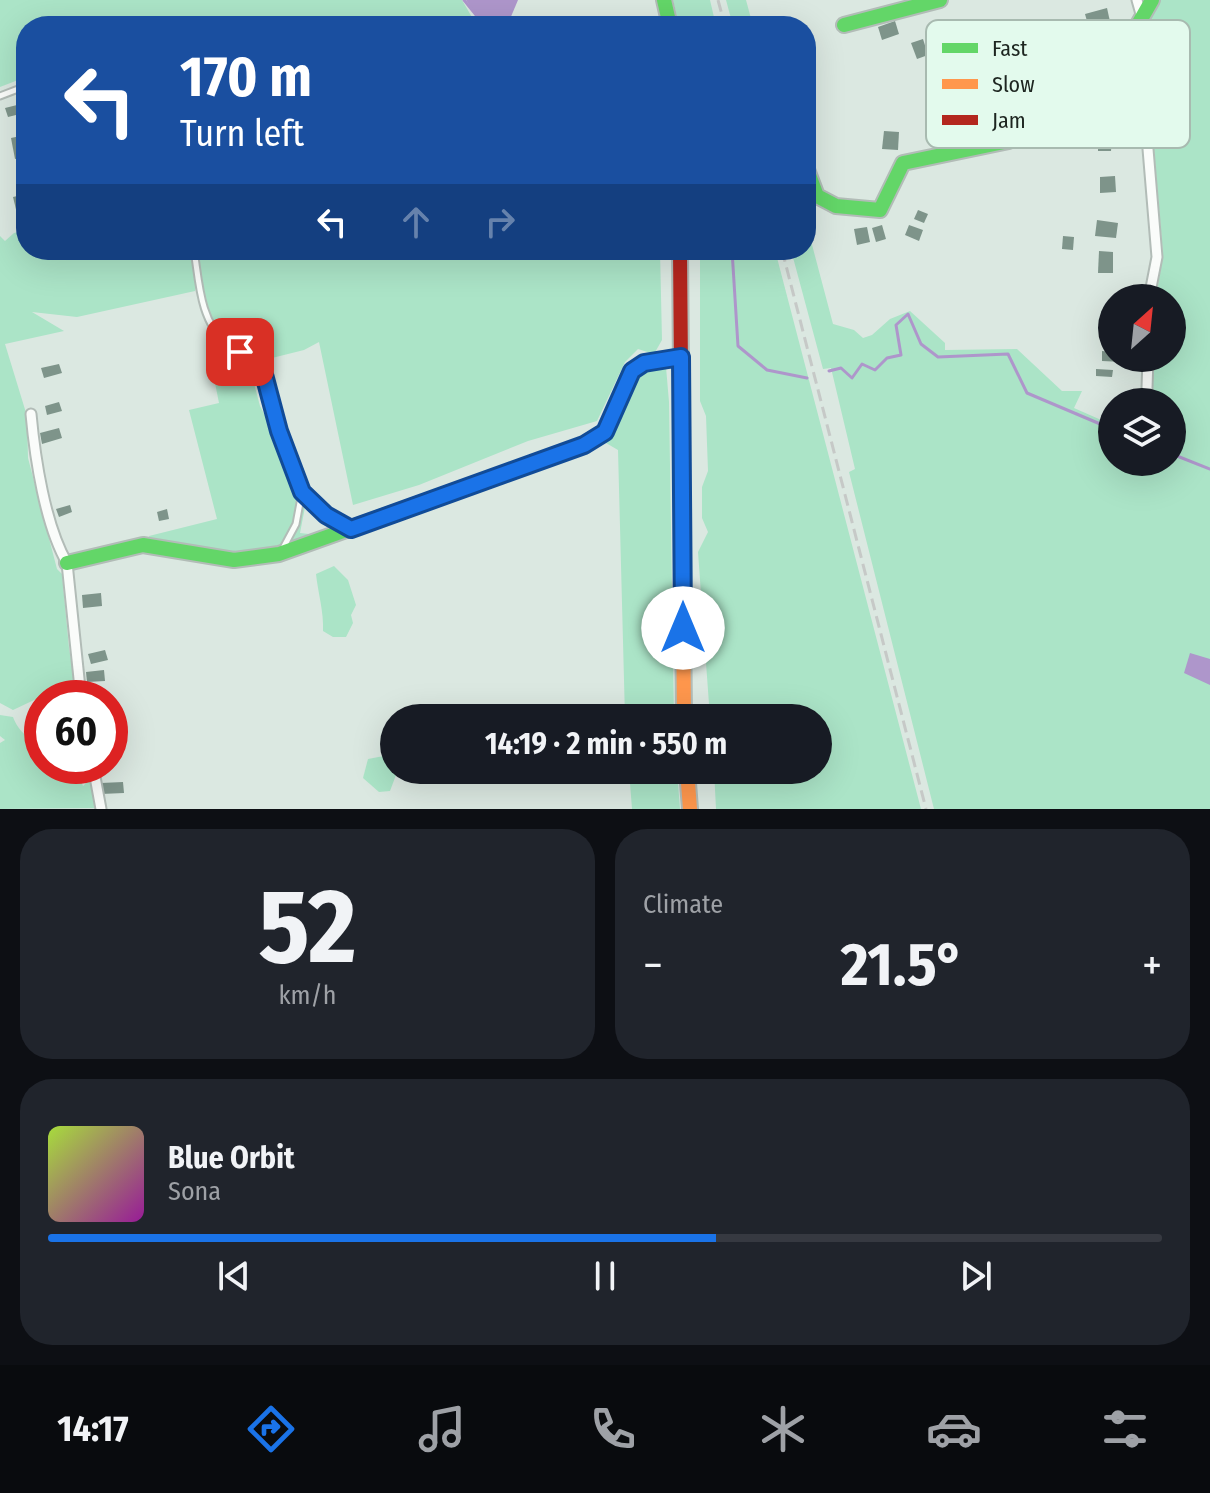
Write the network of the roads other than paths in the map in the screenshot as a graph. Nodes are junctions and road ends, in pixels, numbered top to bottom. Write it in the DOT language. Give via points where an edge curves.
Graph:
graph roads {
  1 [pos="940,0"];
  2 [pos="1137,0"];
  3 [pos="1152,0"];
  4 [pos="1142,18"];
  5 [pos="844,25"];
  6 [pos="975,148"];
  7 [pos="1148,148"];
  8 [pos="816,193"];
  9 [pos="196,260"];
  10 [pos="680,260"];
  11 [pos="1152,284"];
  12 [pos="681,357"];
  13 [pos="1148,372"];
  14 [pos="1147,388"];
  15 [pos="31,414"];
  16 [pos="302,492"];
  17 [pos="351,529"];
  18 [pos="279,554"];
  19 [pos="67,563"];
  20 [pos="79,680"];
  21 [pos="684,704"];
  22 [pos="96,784"];
  23 [pos="688,784"];
  24 [pos="101,809"];
  25 [pos="690,809"];
  1 -- 5 [label="street"];
  2 -- 4 [label="street"];
  3 -- 4 [label="street"];
  6 -- 8 [label="street" via="903,163 880,210 836,206"];
  7 -- 11 [label="street" via="1157,257"];
  9 -- 16 [label="lane" via="210,324 262,367"];
  10 -- 12 [label="street"];
  12 -- 17 [label="street" via="644,363 632,371 605,432 584,445"];
  12 -- 21 [label="street"];
  13 -- 14 [label="street"];
  15 -- 19 [label="street" via="35,456 58,548"];
  16 -- 17 [label="lane"];
  16 -- 18 [label="lane" via="296,524"];
  17 -- 18 [label="street"];
  18 -- 19 [label="street" via="234,560 143,545"];
  19 -- 20 [label="street"];
  22 -- 24 [label="street"];
  23 -- 25 [label="street"];
}
